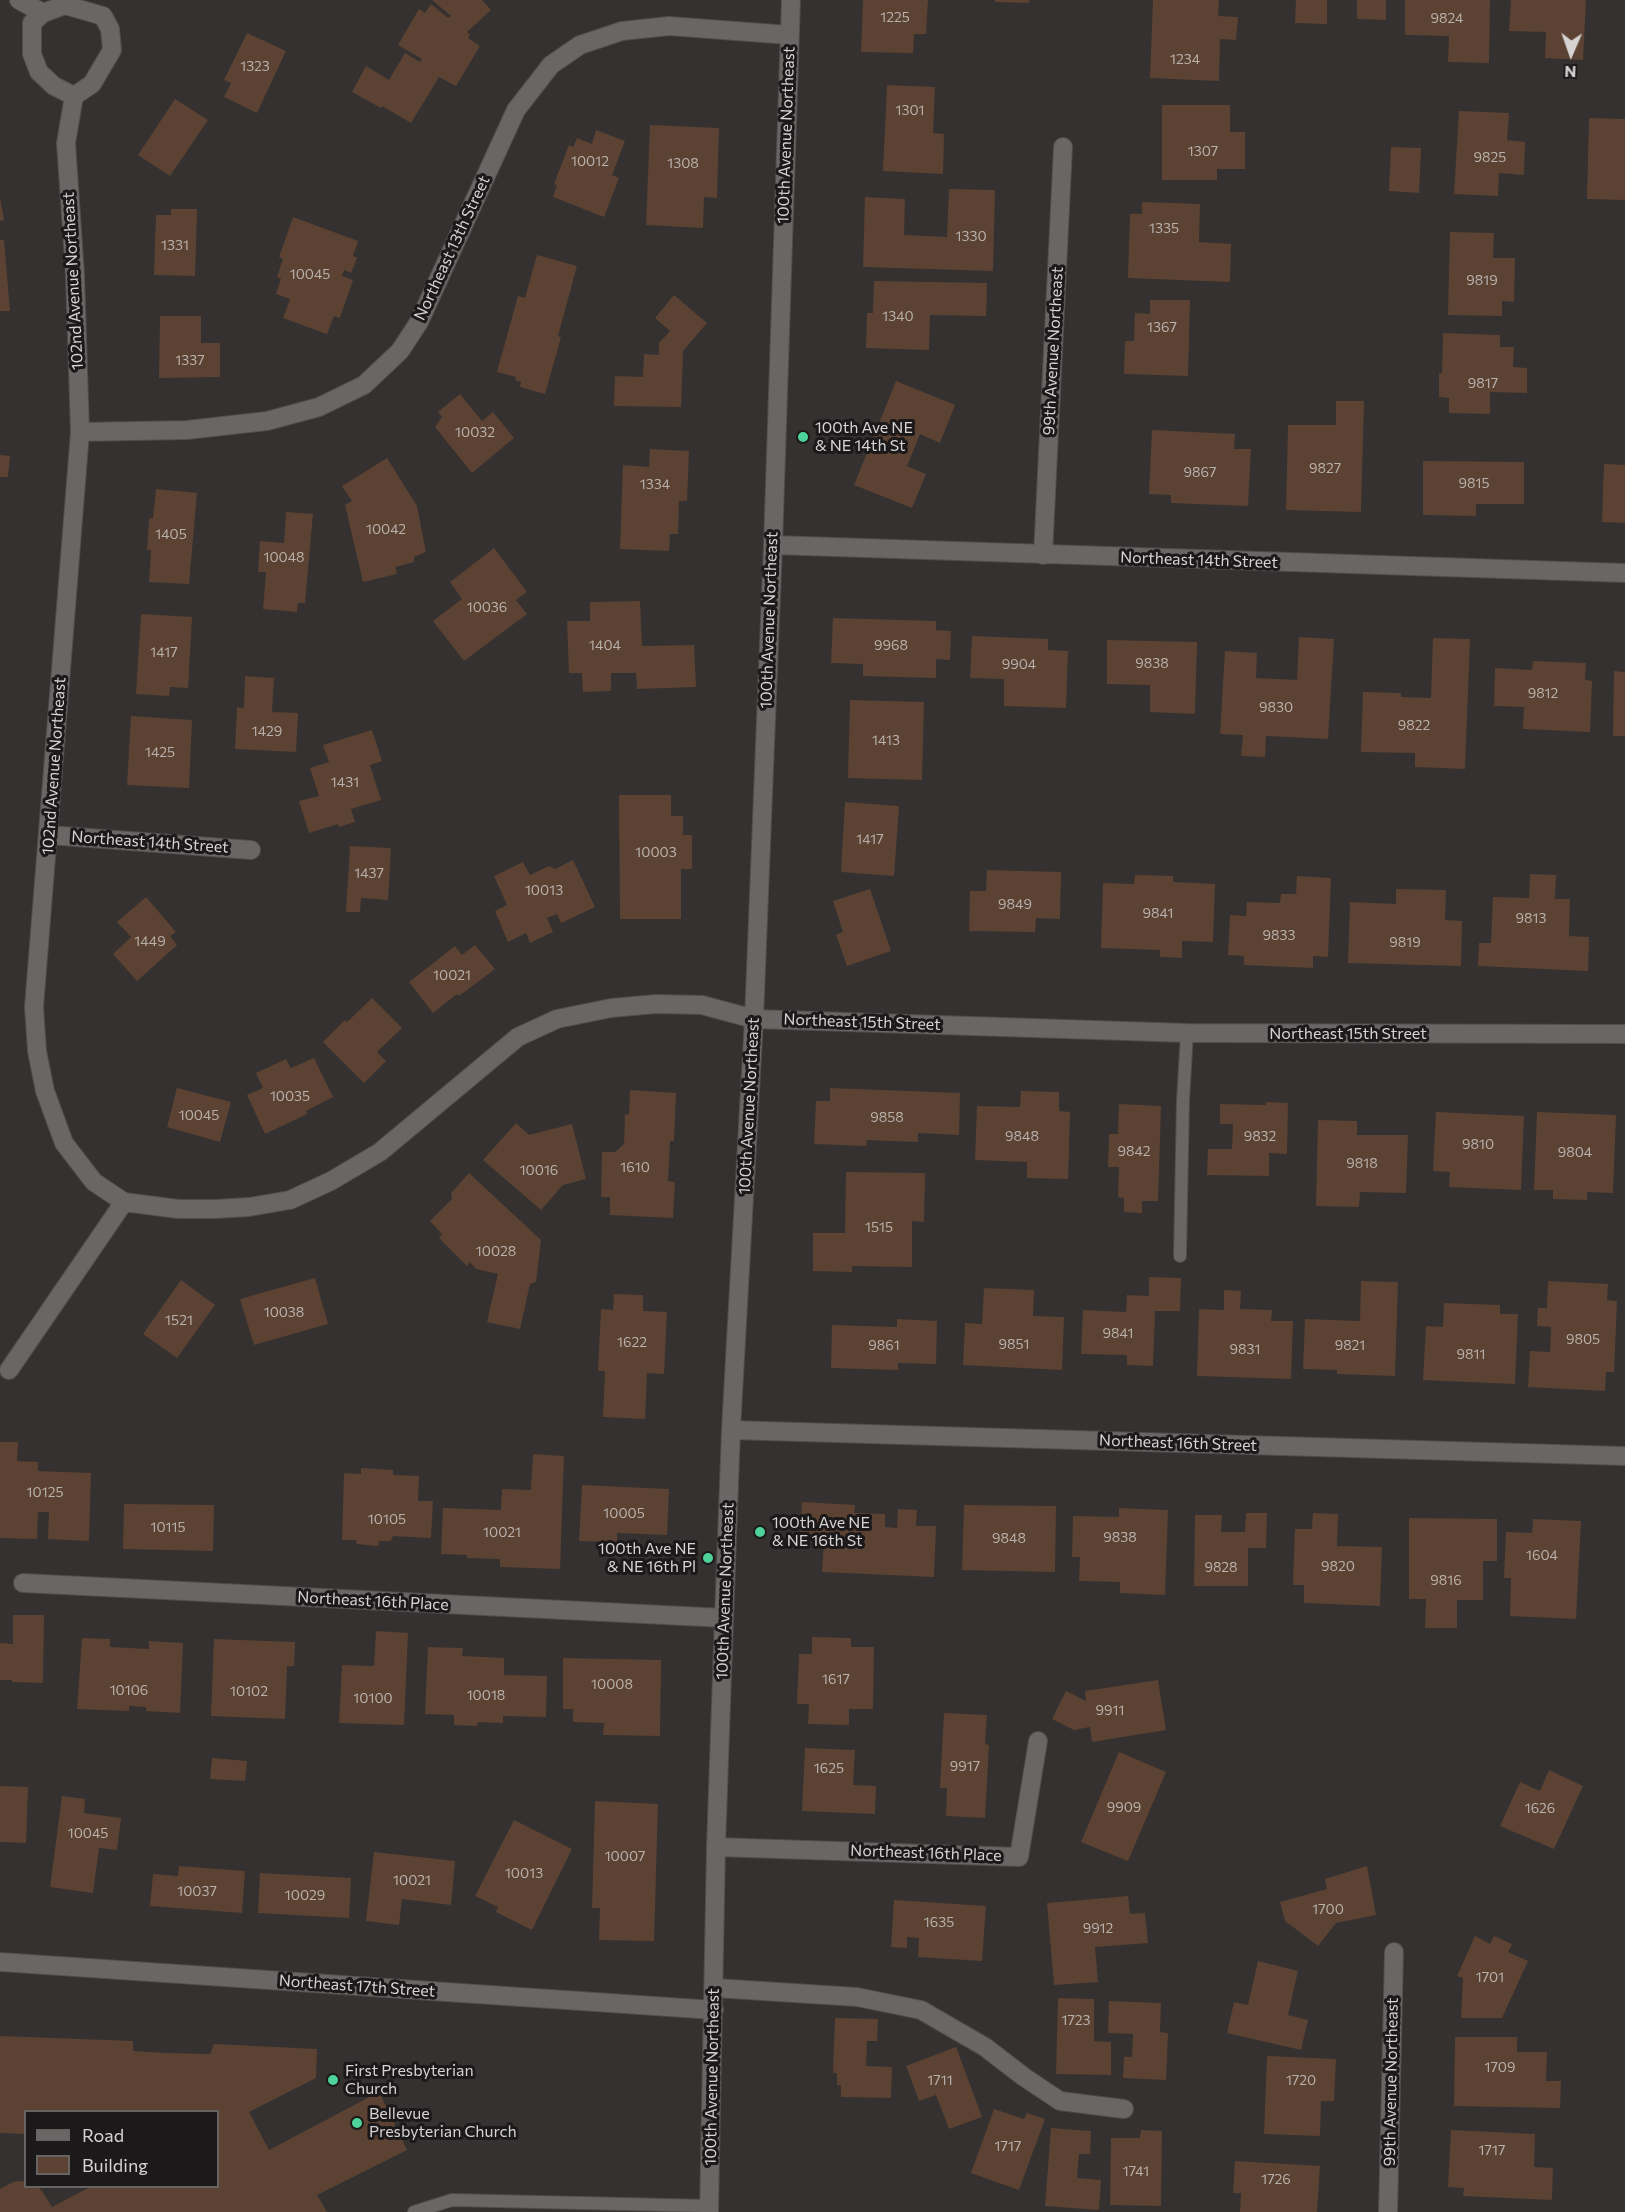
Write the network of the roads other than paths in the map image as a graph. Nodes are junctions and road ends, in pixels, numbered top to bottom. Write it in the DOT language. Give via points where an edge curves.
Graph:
graph roads {
  1 [pos="19,0"];
  2 [pos="791,0"];
  3 [pos="43,13"];
  4 [pos="789,35"];
  5 [pos="74,96"];
  6 [pos="1063,147"];
  7 [pos="80,432"];
  8 [pos="773,545"];
  9 [pos="1043,555"];
  10 [pos="1625,573"];
  11 [pos="49,835"];
  12 [pos="251,850"];
  13 [pos="754,1019"];
  14 [pos="1187,1033"];
  15 [pos="1625,1034"];
  16 [pos="124,1202"];
  17 [pos="1180,1256"];
  18 [pos="9,1370"];
  19 [pos="731,1430"];
  20 [pos="1625,1456"];
  21 [pos="23,1583"];
  22 [pos="724,1618"];
  23 [pos="1038,1741"];
  24 [pos="716,1847"];
  25 [pos="1394,1952"];
  26 [pos="0,1962"];
  27 [pos="715,1988"];
  28 [pos="714,2010"];
  29 [pos="1124,2109"];
  30 [pos="709,2209"];
  31 [pos="414,2212"];
  32 [pos="1388,2212"];
  1 -- 3 [label="street"];
  2 -- 4 [label="street, 100th Avenue Northeast"];
  3 -- 5 [label="street" via="32,23 32,54 39,72 54,86"];
  3 -- 5 [label="street" via="65,5 103,16 110,29 112,50 92,84"];
  4 -- 7 [label="street, Northeast 13th Street" via="669,26 622,31 580,45 551,65 516,110 420,321 400,351 364,385 319,406 267,421 187,430"];
  4 -- 8 [label="street, 100th Avenue Northeast"];
  5 -- 7 [label="street, 102nd Avenue Northeast" via="66,143"];
  6 -- 9 [label="street, 99th Avenue Northeast"];
  7 -- 11 [label="street, 102nd Avenue Northeast"];
  8 -- 9 [label="street, Northeast 14th Street"];
  8 -- 13 [label="street, 100th Avenue Northeast"];
  9 -- 10 [label="street, Northeast 14th Street"];
  11 -- 12 [label="street, Northeast 14th Street"];
  11 -- 16 [label="street, 102nd Avenue Northeast" via="34,1007 45,1091 64,1143 94,1182"];
  13 -- 14 [label="street, Northeast 15th Street"];
  13 -- 16 [label="street, Northeast 15th Street" via="702,1005 656,1004 557,1019 518,1037 380,1152 290,1200 216,1209"];
  13 -- 19 [label="street, 100th Avenue Northeast"];
  14 -- 15 [label="street, Northeast 15th Street"];
  14 -- 17 [label="lane"];
  16 -- 18 [label="street"];
  19 -- 20 [label="street, Northeast 16th Street"];
  19 -- 22 [label="street, 100th Avenue Northeast"];
  21 -- 22 [label="street, Northeast 16th Place"];
  22 -- 24 [label="street, 100th Avenue Northeast"];
  23 -- 24 [label="street, Northeast 16th Place" via="1019,1857"];
  24 -- 27 [label="street, 100th Avenue Northeast"];
  25 -- 32 [label="street, 99th Avenue Northeast"];
  26 -- 28 [label="street, Northeast 17th Street"];
  27 -- 28 [label="street, 100th Avenue Northeast"];
  27 -- 29 [label="street" via="857,1997 921,2010 985,2047 1060,2101"];
  28 -- 30 [label="street, 100th Avenue Northeast"];
  30 -- 31 [label="lane" via="452,2200"];
}
